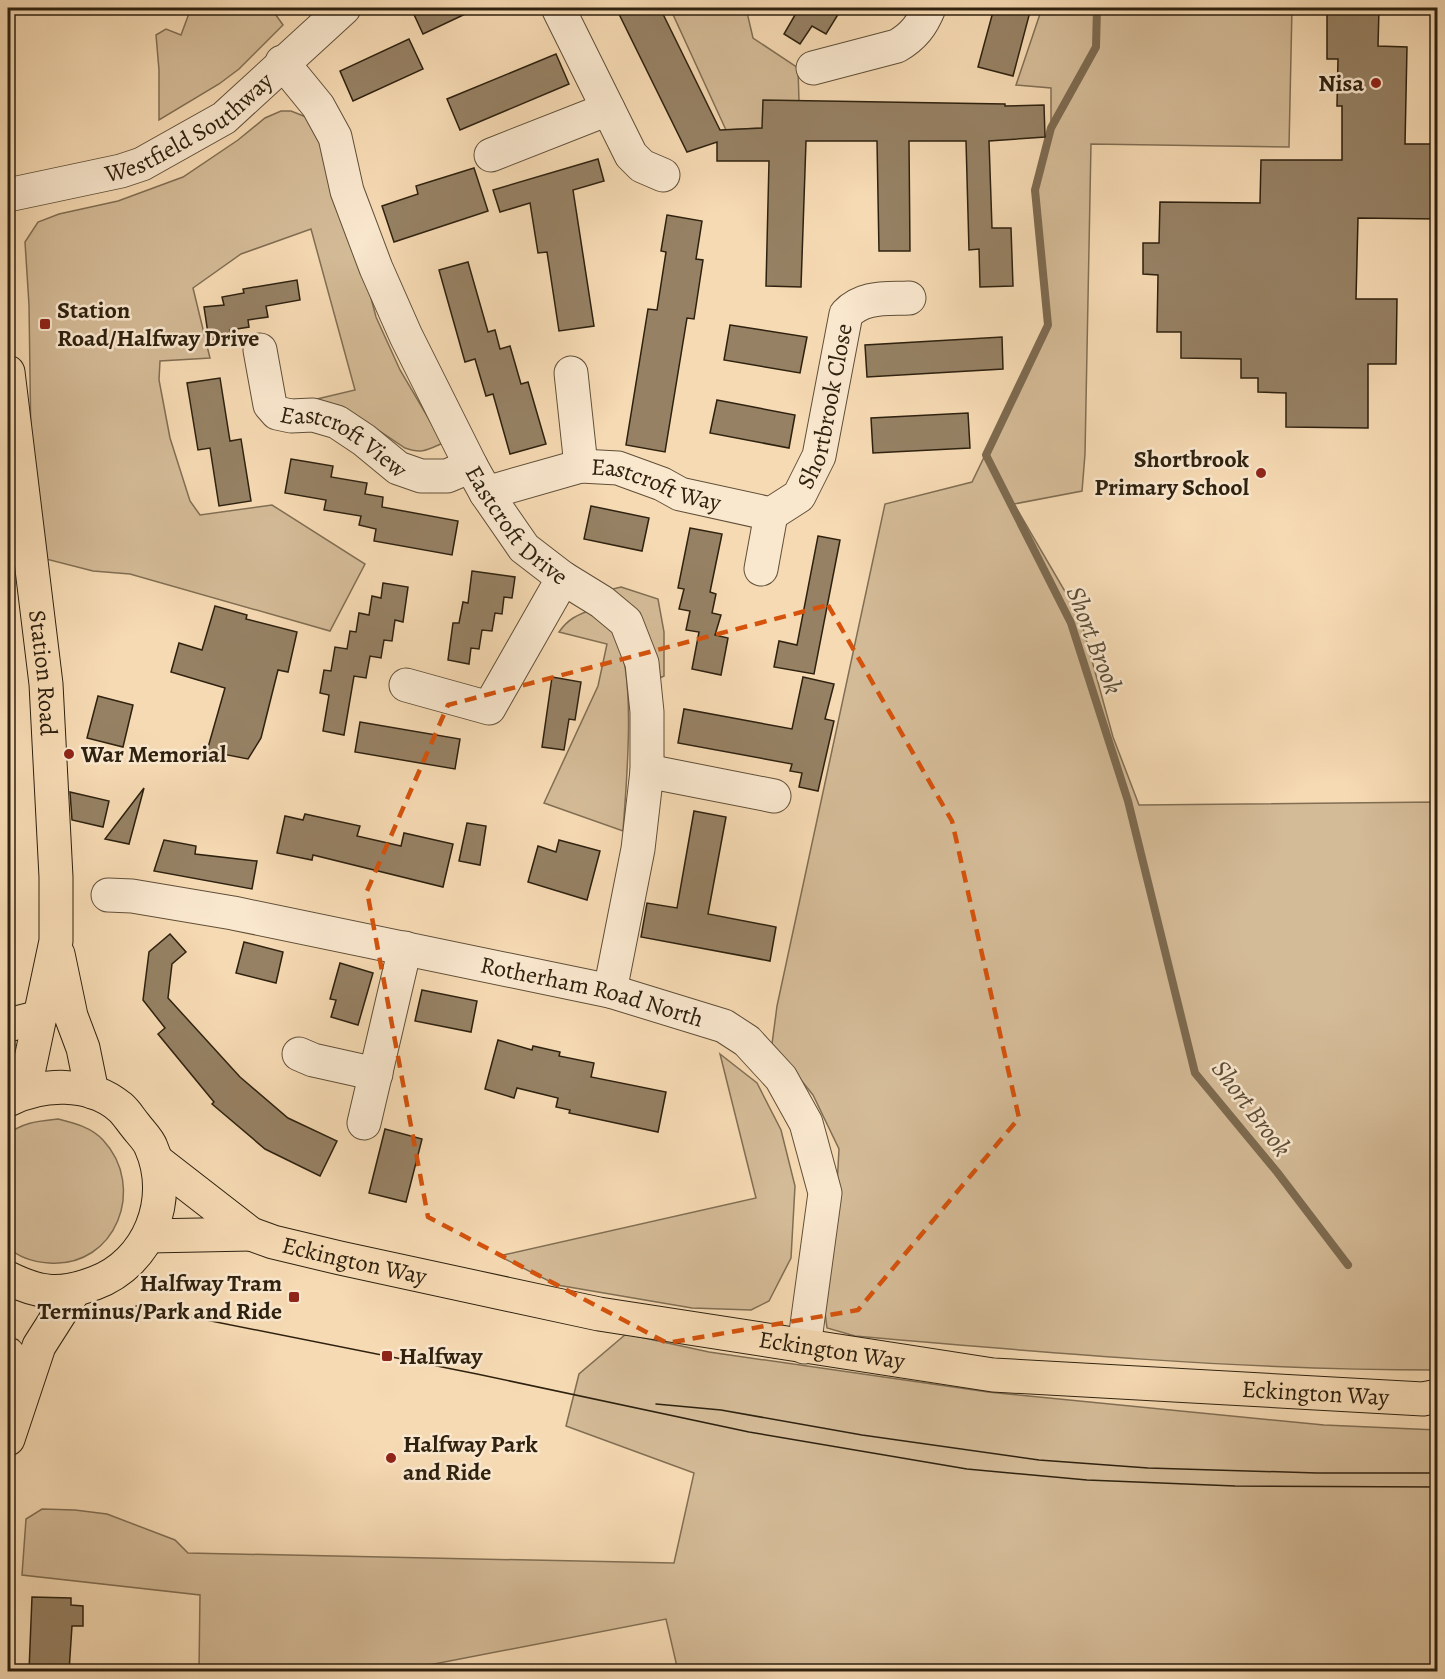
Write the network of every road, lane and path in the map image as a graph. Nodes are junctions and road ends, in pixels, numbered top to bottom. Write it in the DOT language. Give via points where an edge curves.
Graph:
graph roads {
  1 [pos="344,8"];
  2 [pos="558,8"];
  3 [pos="929,8"];
  4 [pos="282,62"];
  5 [pos="813,68"];
  6 [pos="608,109"];
  7 [pos="491,155"];
  8 [pos="663,175"];
  9 [pos="8,195"];
  10 [pos="909,298"];
  11 [pos="260,350"];
  12 [pos="8,372"];
  13 [pos="571,373"];
  14 [pos="580,466"];
  15 [pos="478,479"];
  16 [pos="771,514"];
  17 [pos="761,569"];
  18 [pos="563,578"];
  19 [pos="406,685"];
  20 [pos="647,771"];
  21 [pos="774,796"];
  22 [pos="108,895"];
  23 [pos="56,940"];
  24 [pos="405,948"];
  25 [pos="610,992"];
  26 [pos="40,1017"];
  27 [pos="8,1025"];
  28 [pos="299,1054"];
  29 [pos="376,1074"];
  30 [pos="93,1092"];
  31 [pos="16,1096"];
  32 [pos="364,1123"];
  33 [pos="156,1161"];
  34 [pos="251,1234"];
  35 [pos="149,1236"];
  36 [pos="8,1278"];
  37 [pos="74,1291"];
  38 [pos="804,1347"];
  39 [pos="8,1354"];
  40 [pos="8,1382"];
  41 [pos="1432,1400"];
  42 [pos="8,1439"];
  1 -- 4 [label="street, Westfield Southway"];
  2 -- 6 [label="street"];
  3 -- 5 [label="street" via="922,25 897,46"];
  4 -- 9 [label="street, Westfield Southway" via="224,118 142,164"];
  4 -- 15 [label="street, Eastcroft Drive" via="318,106 335,137 347,191 376,268"];
  6 -- 7 [label="street"];
  6 -- 8 [label="street" via="631,155 642,166"];
  10 -- 16 [label="street, Shortbrook Close" via="873,299 855,304 846,314 819,456 799,496"];
  11 -- 15 [label="street, Eastcroft View" via="270,405 277,413 313,415 337,422 398,468 421,476"];
  12 -- 23 [label="main road, Station Road" via="46,684"];
  13 -- 14 [label="street"];
  14 -- 15 [label="street, Eastcroft Way"];
  14 -- 16 [label="street, Eastcroft Way" via="618,468 680,494"];
  15 -- 18 [label="street, Eastcroft Drive" via="524,548"];
  16 -- 17 [label="street"];
  18 -- 19 [label="street" via="489,708"];
  18 -- 20 [label="street, Eastcroft Drive" via="626,622 642,663"];
  20 -- 21 [label="street"];
  20 -- 25 [label="street, Eastcroft Drive" via="638,849"];
  22 -- 24 [label="street, Rotherham Road North" via="232,913"];
  23 -- 26 [label="main road, Station Road"];
  23 -- 30 [label="main road, Station Road" via="71,1016"];
  24 -- 25 [label="street, Rotherham Road North"];
  24 -- 29 [label="street"];
  25 -- 38 [label="street, Rotherham Road North" via="724,1026 747,1041 781,1078 806,1123 825,1193"];
  26 -- 27 [label="main road"];
  26 -- 31 [label="main road, Station Road"];
  28 -- 29 [label="street"];
  29 -- 32 [label="street"];
  30 -- 31 [label="main road, Eckington Way" via="56,1086"];
  30 -- 33 [label="main road, Eckington Way" via="120,1107 150,1144"];
  33 -- 34 [label="main road, Eckington Way"];
  33 -- 35 [label="main road, Eckington Way" via="160,1200"];
  34 -- 35 [label="main road, Eckington Way"];
  34 -- 38 [label="main road, Eckington Way" via="339,1258 580,1311"];
  35 -- 37 [label="main road, Eckington Way" via="129,1264 111,1277"];
  36 -- 37 [label="main road, Eckington Way" via="47,1292"];
  37 -- 42 [label="main road" via="39,1346"];
  38 -- 41 [label="main road, Eckington Way" via="993,1375"];
  39 -- 40 [label="main road"];
}
